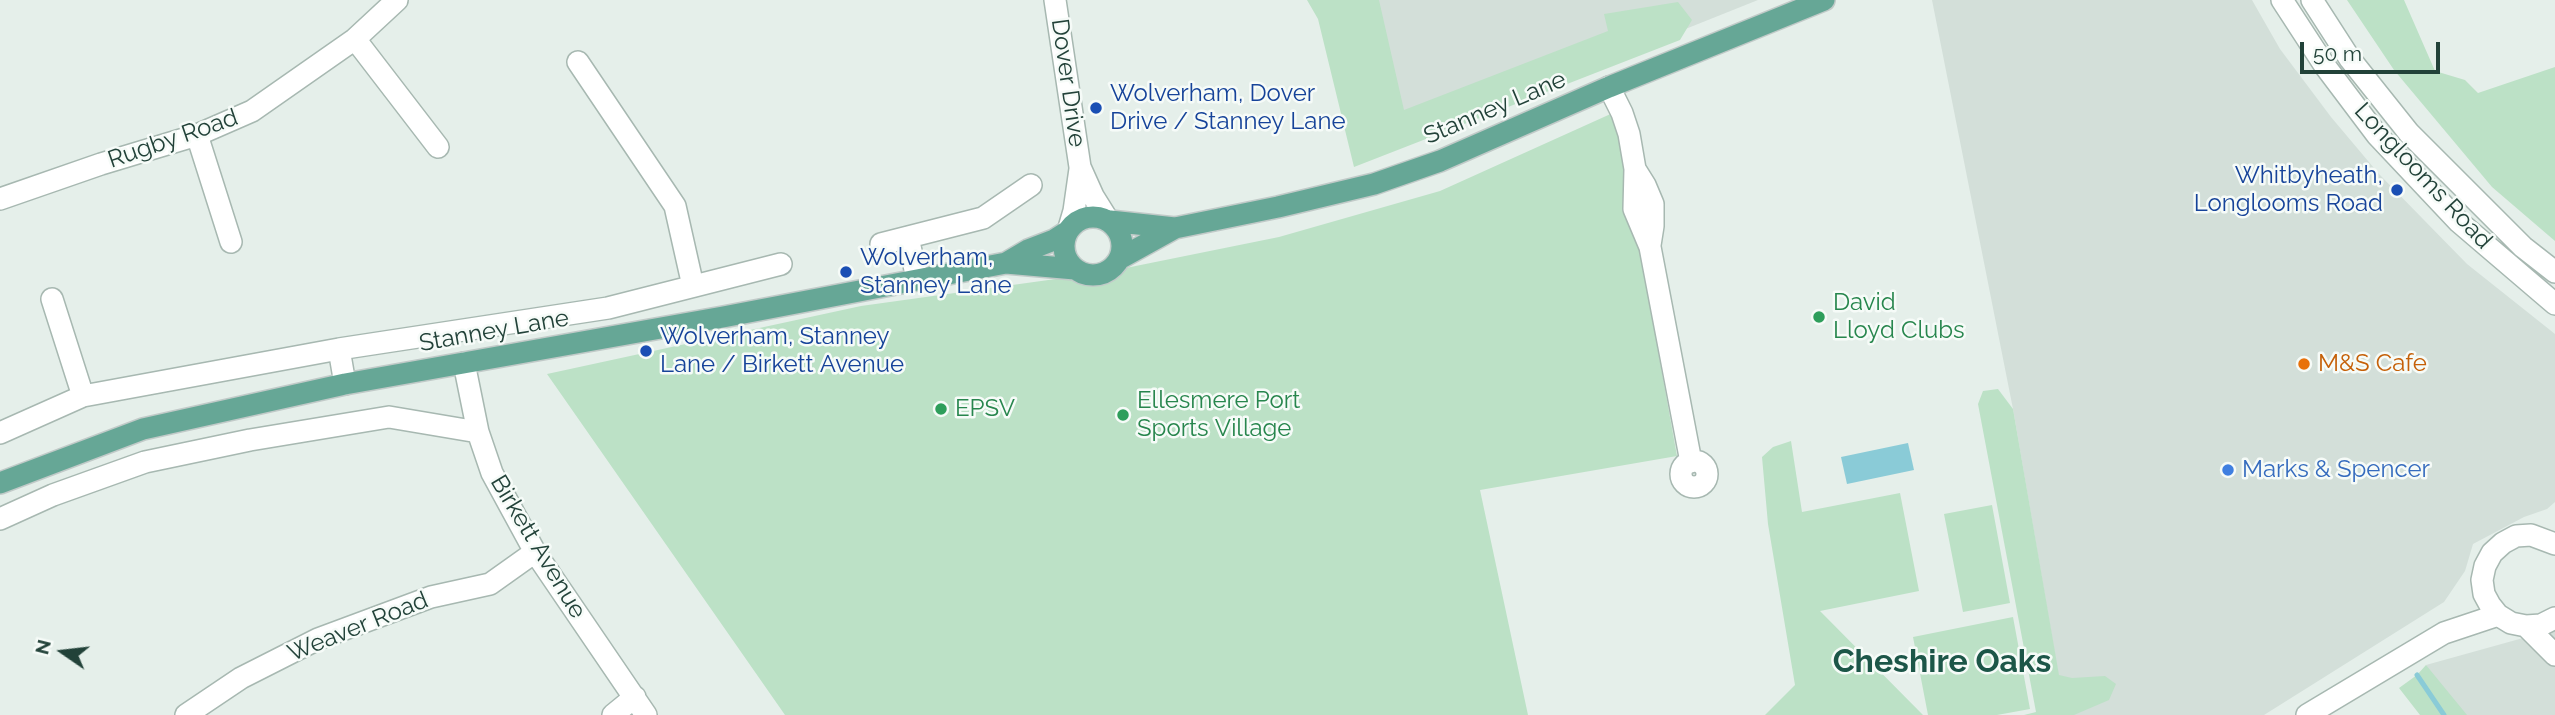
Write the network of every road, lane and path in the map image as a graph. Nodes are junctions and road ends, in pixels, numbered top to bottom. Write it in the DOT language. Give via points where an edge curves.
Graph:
graph roads {
  1 [pos="397,0"];
  2 [pos="1055,0"];
  3 [pos="1824,0"];
  4 [pos="2282,0"];
  5 [pos="2312,0"];
  6 [pos="355,39"];
  7 [pos="578,62"];
  8 [pos="1609,87"];
  9 [pos="197,135"];
  10 [pos="438,147"];
  11 [pos="1080,167"];
  12 [pos="1024,198"];
  13 [pos="0,199"];
  14 [pos="1109,221"];
  15 [pos="1175,228"];
  16 [pos="1068,230"];
  17 [pos="908,237"];
  18 [pos="231,242"];
  19 [pos="881,244"];
  20 [pos="1119,259"];
  21 [pos="1006,263"];
  22 [pos="781,264"];
  23 [pos="1075,269"];
  24 [pos="2555,272"];
  25 [pos="917,279"];
  26 [pos="693,286"];
  27 [pos="52,299"];
  28 [pos="2555,304"];
  29 [pos="339,349"];
  30 [pos="464,363"];
  31 [pos="345,384"];
  32 [pos="83,396"];
  33 [pos="478,432"];
  34 [pos="0,433"];
  35 [pos="1691,462"];
  36 [pos="0,483"];
  37 [pos="0,520"];
  38 [pos="2549,535"];
  39 [pos="535,552"];
  40 [pos="2484,594"];
  41 [pos="2498,615"];
  42 [pos="2555,618"];
  43 [pos="2526,626"];
  44 [pos="2444,633"];
  45 [pos="2555,655"];
  46 [pos="640,706"];
  47 [pos="186,715"];
  48 [pos="613,715"];
  49 [pos="2308,715"];
  1 -- 6 [label="street, Rugby Road"];
  2 -- 11 [label="street, Dover Drive"];
  3 -- 8 [label="main road, Stanney Lane"];
  4 -- 28 [label="street, Longlooms Road" via="2377,135 2459,222"];
  5 -- 24 [label="street, Longlooms Road" via="2350,59 2409,132"];
  6 -- 9 [label="street, Rugby Road" via="252,111"];
  6 -- 10 [label="street"];
  7 -- 26 [label="street" via="675,206"];
  8 -- 15 [label="main road, Stanney Lane" via="1409,173 1278,208"];
  8 -- 35 [label="street" via="1625,122 1635,169 1653,204 1650,247"];
  9 -- 13 [label="street, Rugby Road"];
  9 -- 18 [label="street"];
  11 -- 14 [label="street, Dover Drive"];
  11 -- 16 [label="street, Dover Drive"];
  12 -- 17 [label="street" via="978,220"];
  14 -- 15 [label="main road, Stanney Lane"];
  14 -- 16 [label="main road" via="1091,216"];
  14 -- 20 [label="main road" via="1122,243"];
  15 -- 20 [label="main road, Stanney Lane"];
  16 -- 21 [label="main road, Stanney Lane"];
  16 -- 23 [label="main road" via="1065,256"];
  17 -- 19 [label="street"];
  17 -- 25 [label="street"];
  20 -- 23 [label="main road" via="1111,269 1095,275"];
  21 -- 23 [label="main road, Stanney Lane"];
  21 -- 25 [label="main road, Stanney Lane"];
  22 -- 26 [label="street"];
  25 -- 30 [label="main road, Stanney Lane"];
  26 -- 29 [label="street" via="608,308"];
  27 -- 32 [label="street"];
  29 -- 31 [label="street"];
  29 -- 32 [label="street"];
  30 -- 31 [label="main road, Stanney Lane"];
  30 -- 33 [label="street, Birkett Avenue"];
  31 -- 36 [label="main road, Stanney Lane" via="143,429"];
  32 -- 34 [label="street"];
  33 -- 37 [label="street" via="389,417 250,440 145,462 53,495"];
  33 -- 39 [label="street, Birkett Avenue" via="492,474"];
  38 -- 40 [label="street" via="2516,536 2503,542 2485,566"];
  39 -- 46 [label="street, Birkett Avenue"];
  39 -- 47 [label="street, Weaver Road" via="490,584 431,597 317,639 241,678"];
  40 -- 41 [label="street"];
  40 -- 44 [label="street"];
  41 -- 43 [label="street"];
  41 -- 44 [label="street"];
  42 -- 43 [label="street"];
  43 -- 45 [label="street"];
  44 -- 49 [label="street"];
  46 -- 48 [label="street"];
}
